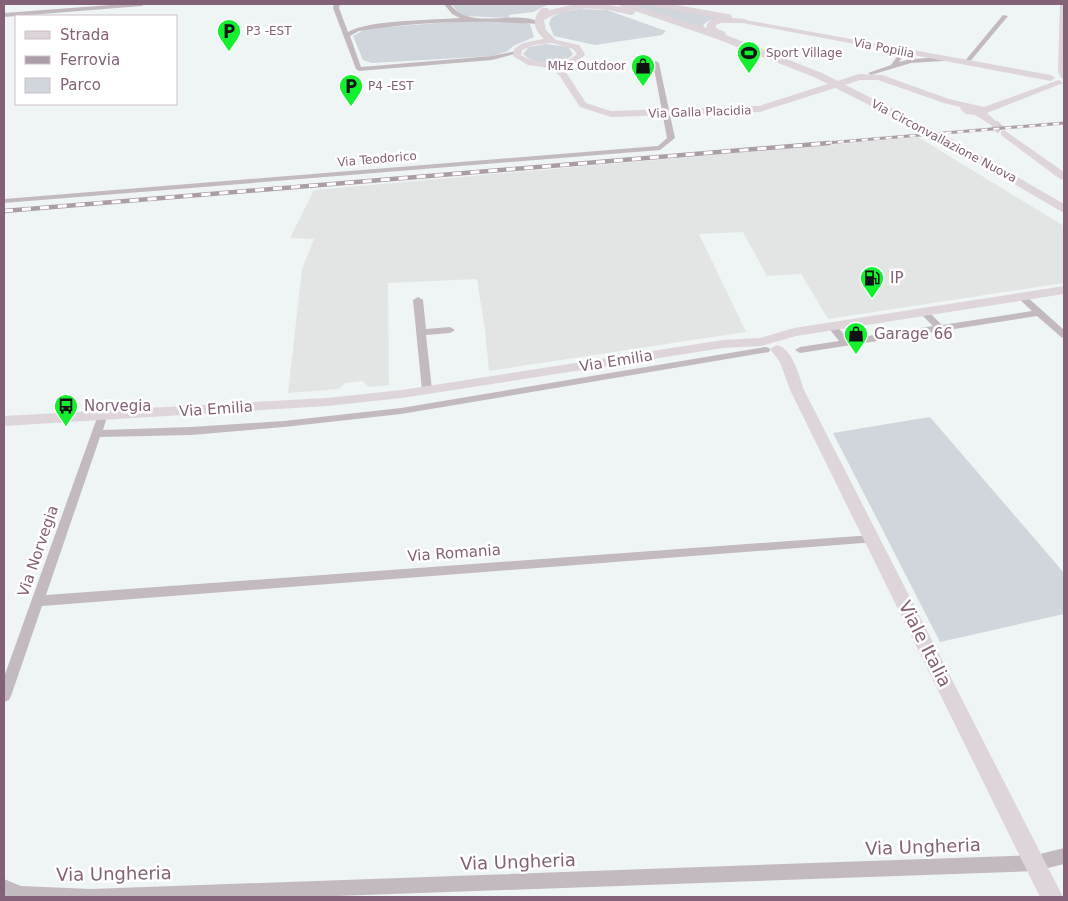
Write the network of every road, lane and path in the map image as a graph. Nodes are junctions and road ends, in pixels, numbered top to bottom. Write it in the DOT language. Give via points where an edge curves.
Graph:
graph roads {
  1 [pos="142,4"];
  2 [pos="337,4"];
  3 [pos="447,4"];
  4 [pos="556,4"];
  5 [pos="608,4"];
  6 [pos="621,4"];
  7 [pos="658,4"];
  8 [pos="1064,4"];
  9 [pos="4,15"];
  10 [pos="1005,16"];
  11 [pos="471,19"];
  12 [pos="539,21"];
  13 [pos="743,21"];
  14 [pos="668,22"];
  15 [pos="347,35"];
  16 [pos="541,38"];
  17 [pos="552,41"];
  18 [pos="885,48"];
  19 [pos="516,53"];
  20 [pos="770,55"];
  21 [pos="910,57"];
  22 [pos="492,58"];
  23 [pos="898,59"];
  24 [pos="525,62"];
  25 [pos="566,63"];
  26 [pos="656,63"];
  27 [pos="966,63"];
  28 [pos="550,65"];
  29 [pos="894,66"];
  30 [pos="562,73"];
  31 [pos="871,73"];
  32 [pos="821,78"];
  33 [pos="1061,79"];
  34 [pos="975,109"];
  35 [pos="664,114"];
  36 [pos="994,124"];
  37 [pos="1004,133"];
  38 [pos="1064,177"];
  39 [pos="4,202"];
  40 [pos="1064,209"];
  41 [pos="1064,290"];
  42 [pos="1022,297"];
  43 [pos="418,300"];
  44 [pos="924,312"];
  45 [pos="1039,313"];
  46 [pos="832,326"];
  47 [pos="940,328"];
  48 [pos="450,330"];
  49 [pos="421,332"];
  50 [pos="1064,336"];
  51 [pos="846,343"];
  52 [pos="769,347"];
  53 [pos="800,350"];
  54 [pos="678,352"];
  55 [pos="686,364"];
  56 [pos="427,390"];
  57 [pos="377,397"];
  58 [pos="379,413"];
  59 [pos="102,417"];
  60 [pos="4,421"];
  61 [pos="96,434"];
  62 [pos="872,539"];
  63 [pos="38,601"];
  64 [pos="4,696"];
  65 [pos="1064,856"];
  66 [pos="1036,863"];
  67 [pos="4,887"];
  68 [pos="1052,897"];
  1 -- 9 [label="street"];
  2 -- 15 [label="street"];
  3 -- 11 [label="street" via="455,14"];
  4 -- 12 [label="main road" via="542,13"];
  5 -- 14 [label="main road, Via Circonvallazione Nuova"];
  6 -- 20 [label="main road, Via Circonvallazione Nuova" via="676,20"];
  7 -- 13 [label="main road"];
  8 -- 33 [label="main road"];
  10 -- 27 [label="street"];
  11 -- 12 [label="street"];
  11 -- 15 [label="street" via="370,27"];
  12 -- 14 [label="main road" via="556,10 587,6 614,8"];
  12 -- 16 [label="main road"];
  13 -- 18 [label="main road, Via Popilia"];
  13 -- 20 [label="main road" via="719,20 710,26"];
  14 -- 32 [label="main road, Via Circonvallazione Nuova" via="764,56 813,78"];
  15 -- 22 [label="street" via="359,69"];
  16 -- 17 [label="main road"];
  16 -- 19 [label="main road" via="522,46"];
  17 -- 25 [label="main road" via="570,44 580,50 579,58"];
  18 -- 21 [label="main road, Via Popilia"];
  18 -- 23 [label="street"];
  19 -- 22 [label="street"];
  19 -- 24 [label="main road"];
  20 -- 32 [label="main road, Via Circonvallazione Nuova"];
  21 -- 23 [label="street" via="901,55"];
  21 -- 27 [label="main road, Via Popilia"];
  21 -- 29 [label="street"];
  22 -- 24 [label="street"];
  23 -- 29 [label="street"];
  24 -- 28 [label="main road"];
  25 -- 28 [label="main road"];
  25 -- 30 [label="main road"];
  26 -- 35 [label="street, Via Teodorico"];
  27 -- 33 [label="main road, Via Popilia"];
  28 -- 30 [label="main road, Via Galla Placidia"];
  29 -- 31 [label="street"];
  30 -- 35 [label="main road, Via Galla Placidia" via="579,100 594,110 622,115"];
  32 -- 40 [label="main road, Via Circonvallazione Nuova" via="948,141"];
  33 -- 34 [label="main road" via="1000,104"];
  34 -- 35 [label="main road, Via Galla Placidia" via="878,80 852,79 760,109"];
  34 -- 36 [label="main road"];
  35 -- 39 [label="street, Via Teodorico" via="671,138 660,148"];
  37 -- 38 [label="main road"];
  41 -- 42 [label="main road, Via Emilia"];
  42 -- 44 [label="main road, Via Emilia"];
  42 -- 45 [label="street"];
  43 -- 49 [label="street"];
  44 -- 46 [label="main road, Via Emilia"];
  44 -- 47 [label="street"];
  45 -- 47 [label="street"];
  45 -- 50 [label="street"];
  46 -- 51 [label="street"];
  46 -- 52 [label="main road, Via Emilia" via="802,332"];
  47 -- 51 [label="street"];
  48 -- 49 [label="street"];
  49 -- 56 [label="street"];
  51 -- 53 [label="street"];
  52 -- 54 [label="main road, Via Emilia" via="717,346"];
  52 -- 55 [label="street"];
  52 -- 62 [label="main road, Viale Italia" via="797,390"];
  54 -- 55 [label="street"];
  54 -- 56 [label="main road, Via Emilia"];
  55 -- 58 [label="street"];
  56 -- 57 [label="main road, Via Emilia"];
  57 -- 58 [label="street"];
  57 -- 59 [label="main road, Via Emilia"];
  58 -- 61 [label="street" via="191,431"];
  59 -- 60 [label="main road, Via Emilia"];
  59 -- 61 [label="street, Via Norvegia"];
  61 -- 63 [label="street, Via Norvegia"];
  62 -- 63 [label="street, Via Romania"];
  62 -- 66 [label="main road, Viale Italia"];
  63 -- 64 [label="street, Via Norvegia"];
  65 -- 66 [label="street, Via Ungheria"];
  66 -- 67 [label="street, Via Ungheria" via="92,897 20,894"];
  66 -- 68 [label="main road, Viale Italia"];
}
